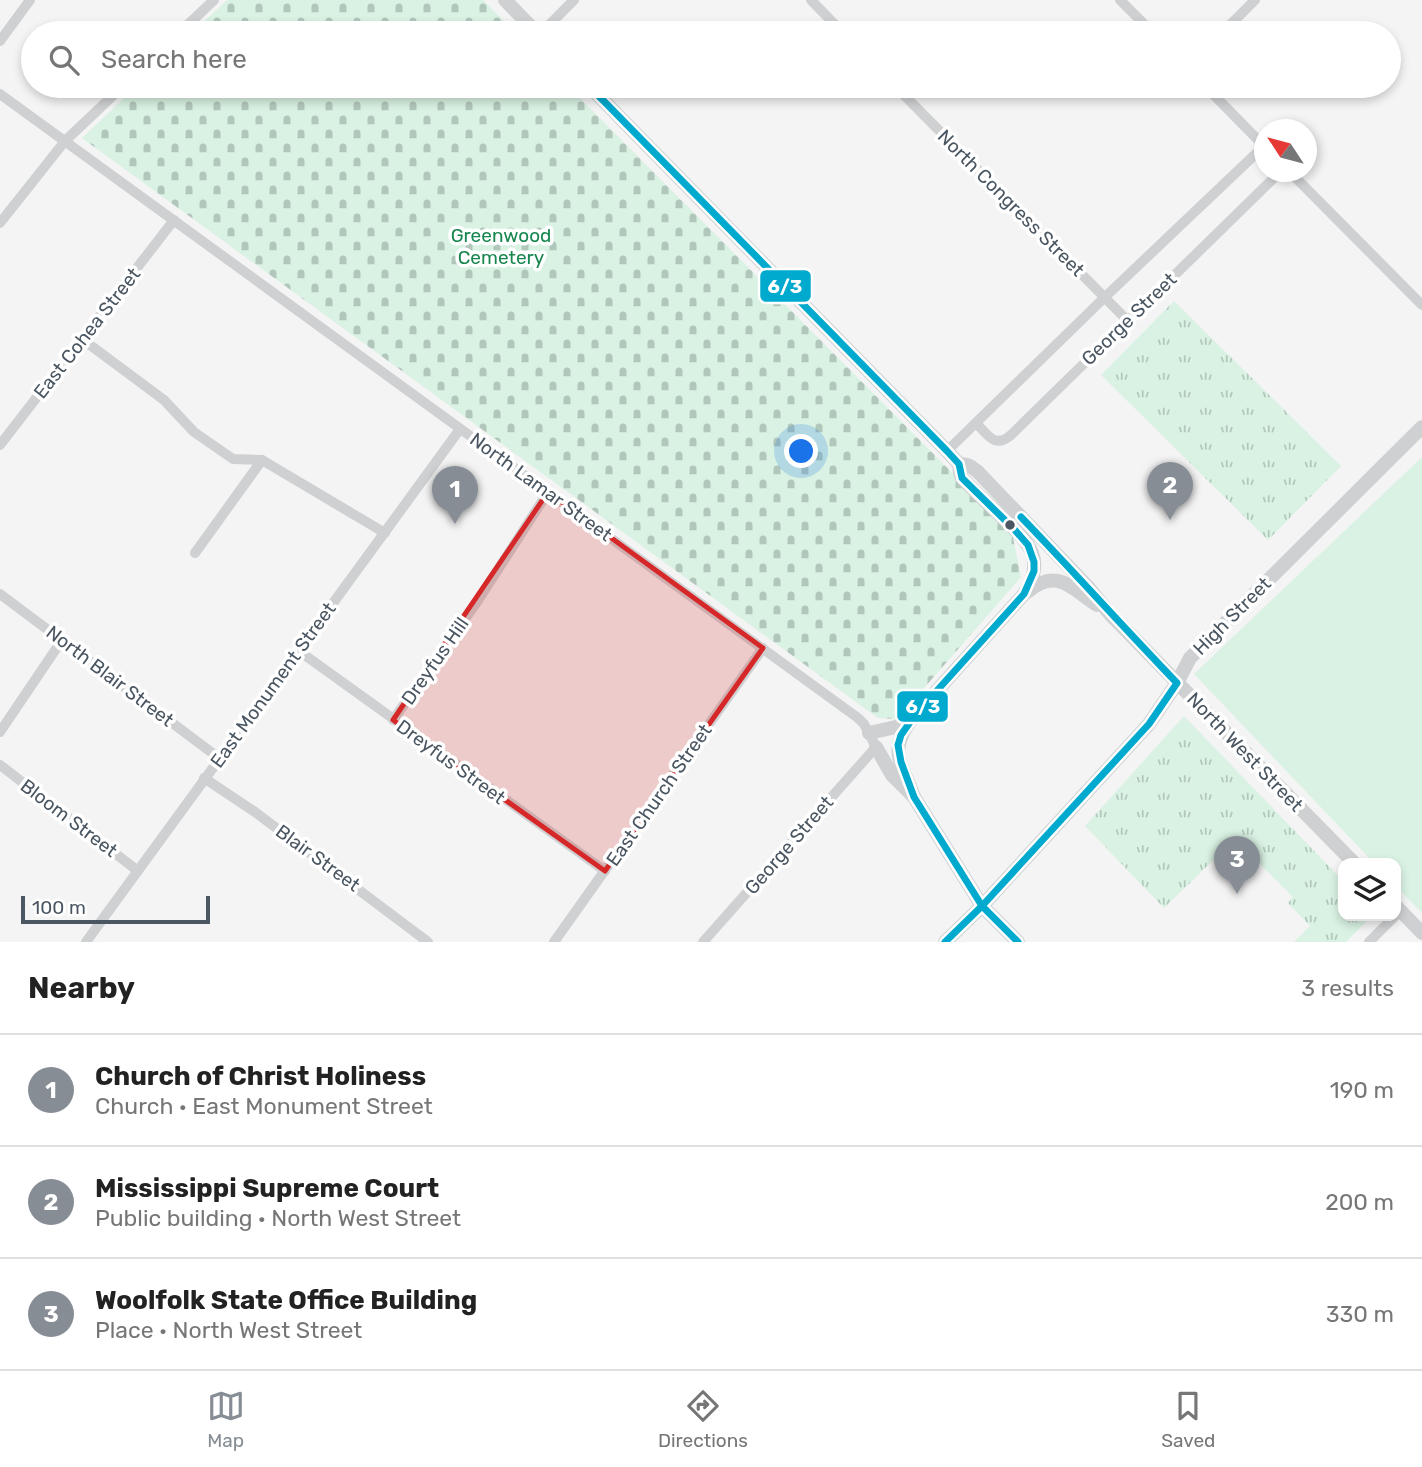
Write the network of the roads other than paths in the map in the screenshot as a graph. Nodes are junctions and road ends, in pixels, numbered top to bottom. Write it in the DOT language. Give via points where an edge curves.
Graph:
graph roads {
  1 [pos="30,0"];
  2 [pos="214,0"];
  3 [pos="505,0"];
  4 [pos="574,0"];
  5 [pos="811,0"];
  6 [pos="1120,0"];
  7 [pos="1255,0"];
  8 [pos="191,21"];
  9 [pos="527,21"];
  10 [pos="552,21"];
  11 [pos="832,21"];
  12 [pos="1141,21"];
  13 [pos="1234,21"];
  14 [pos="0,41"];
  15 [pos="0,94"];
  16 [pos="110,98"];
  17 [pos="601,98"];
  18 [pos="907,98"];
  19 [pos="1217,98"];
  20 [pos="1254,136"];
  21 [pos="65,141"];
  22 [pos="1254,155"];
  23 [pos="1270,182"];
  24 [pos="1300,182"];
  25 [pos="174,220"];
  26 [pos="0,223"];
  27 [pos="1105,297"];
  28 [pos="1422,305"];
  29 [pos="1127,320"];
  30 [pos="82,340"];
  31 [pos="976,424"];
  32 [pos="1422,426"];
  33 [pos="460,429"];
  34 [pos="0,446"];
  35 [pos="947,451"];
  36 [pos="262,460"];
  37 [pos="959,464"];
  38 [pos="548,492"];
  39 [pos="385,533"];
  40 [pos="195,553"];
  41 [pos="0,594"];
  42 [pos="1024,594"];
  43 [pos="1110,614"];
  44 [pos="62,640"];
  45 [pos="763,648"];
  46 [pos="299,651"];
  47 [pos="1177,682"];
  48 [pos="915,715"];
  49 [pos="393,720"];
  50 [pos="0,732"];
  51 [pos="872,740"];
  52 [pos="219,758"];
  53 [pos="0,765"];
  54 [pos="204,778"];
  55 [pos="914,797"];
  56 [pos="1349,858"];
  57 [pos="138,871"];
  58 [pos="605,871"];
  59 [pos="982,906"];
  60 [pos="1401,915"];
  61 [pos="1389,921"];
  62 [pos="1422,933"];
  63 [pos="86,942"];
  64 [pos="428,942"];
  65 [pos="554,942"];
  66 [pos="703,942"];
  67 [pos="945,942"];
  68 [pos="1018,942"];
  69 [pos="1369,942"];
  1 -- 14 [label="street"];
  2 -- 8 [label="street"];
  3 -- 9 [label="street"];
  4 -- 10 [label="street"];
  5 -- 11 [label="street"];
  6 -- 12 [label="street"];
  7 -- 13 [label="street"];
  15 -- 21 [label="street, North Lamar Street"];
  16 -- 21 [label="street"];
  17 -- 35 [label="street, North West Street"];
  18 -- 27 [label="street, North Congress Street"];
  19 -- 20 [label="street"];
  21 -- 25 [label="street, North Lamar Street"];
  21 -- 26 [label="street"];
  22 -- 27 [label="street, George Street"];
  23 -- 29 [label="street, George Street"];
  24 -- 28 [label="street"];
  25 -- 30 [label="street, East Cohea Street"];
  25 -- 33 [label="street, North Lamar Street"];
  27 -- 29 [label="street, North Congress Street"];
  27 -- 31 [label="street, George Street"];
  29 -- 31 [label="street, George Street" via="1004,441 992,439"];
  30 -- 34 [label="street, East Cohea Street"];
  30 -- 36 [label="street" via="164,400 194,432 233,459"];
  31 -- 35 [label="street, George Street"];
  32 -- 47 [label="street, High Street" via="1190,658"];
  33 -- 38 [label="street, North Lamar Street"];
  33 -- 39 [label="street, East Monument Street"];
  35 -- 37 [label="street, North West Street"];
  36 -- 39 [label="street"];
  36 -- 40 [label="street"];
  37 -- 42 [label="street, North West Street" via="962,478 1032,551 1034,569"];
  37 -- 43 [label="street, North West Street" via="979,473"];
  38 -- 45 [label="street, North Lamar Street"];
  38 -- 49 [label="street, Dreyfus Hill"];
  39 -- 46 [label="street, East Monument Street"];
  41 -- 44 [label="street, North Blair Street"];
  42 -- 43 [label="street" via="1056,579"];
  42 -- 48 [label="street"];
  43 -- 47 [label="street, North West Street"];
  44 -- 50 [label="street"];
  44 -- 52 [label="street, North Blair Street"];
  45 -- 51 [label="street, North Lamar Street" via="858,718"];
  45 -- 58 [label="street, East Church Street"];
  46 -- 49 [label="street, Dreyfus Street"];
  46 -- 52 [label="street, East Monument Street"];
  47 -- 56 [label="street, North West Street"];
  47 -- 59 [label="street, High Street" via="1149,724"];
  48 -- 51 [label="street"];
  48 -- 55 [label="street" via="898,745"];
  49 -- 58 [label="street, Dreyfus Street"];
  51 -- 55 [label="street, North Lamar Street" via="892,775"];
  51 -- 66 [label="street, George Street"];
  52 -- 54 [label="street, East Monument Street"];
  53 -- 57 [label="street, Bloom Street"];
  54 -- 57 [label="street, East Monument Street"];
  54 -- 64 [label="street, Blair Street"];
  55 -- 59 [label="street, North Lamar Street"];
  57 -- 63 [label="street, East Monument Street"];
  58 -- 65 [label="street, East Church Street"];
  59 -- 67 [label="street, High Street"];
  59 -- 68 [label="street, North Lamar Street"];
  60 -- 62 [label="street"];
  61 -- 69 [label="street"];
}
